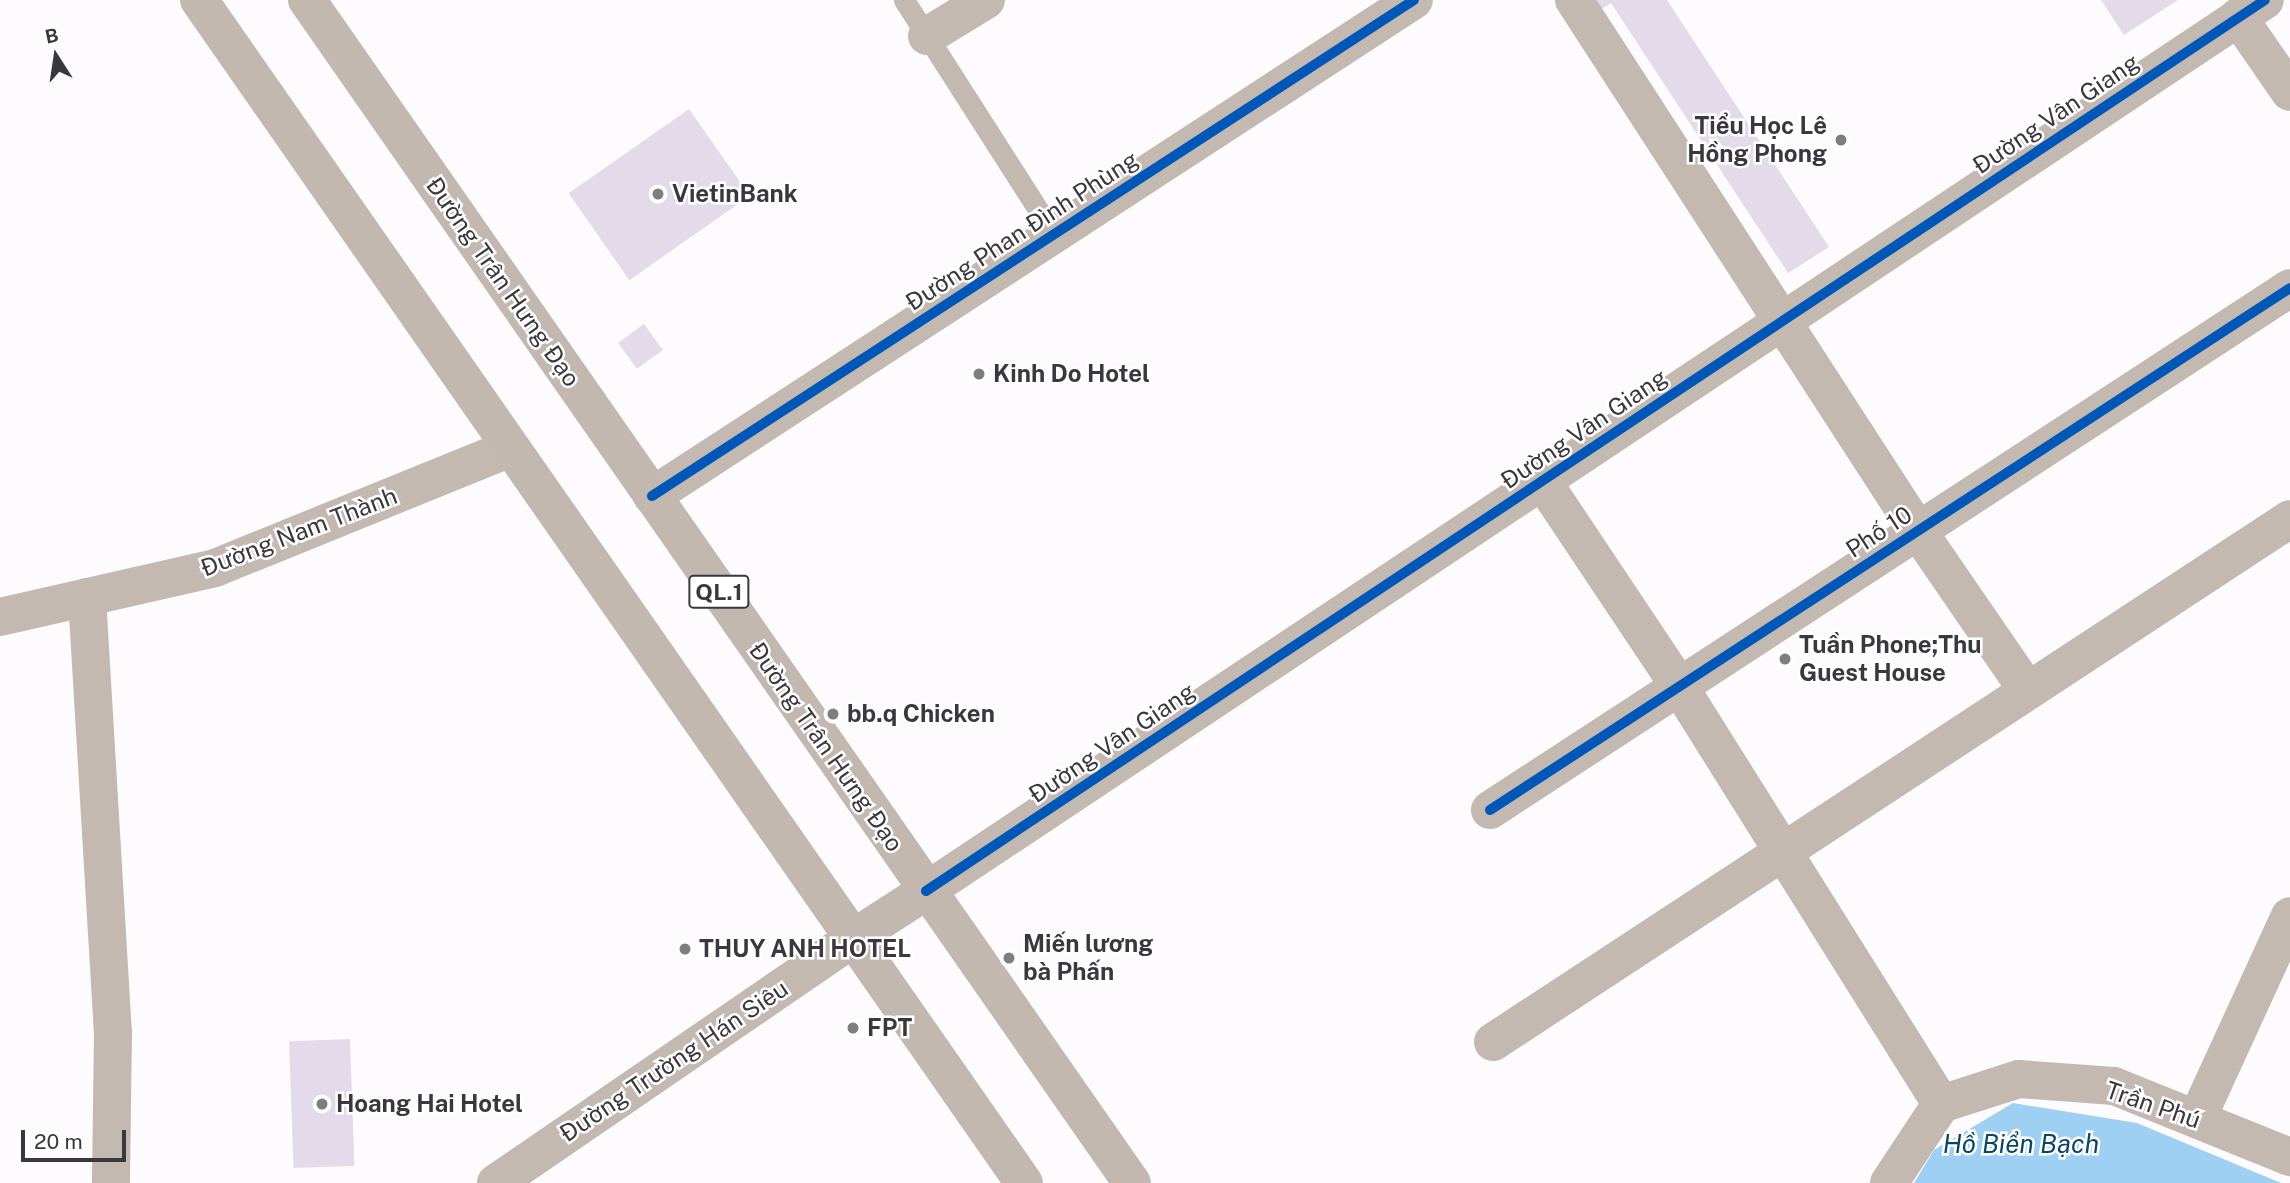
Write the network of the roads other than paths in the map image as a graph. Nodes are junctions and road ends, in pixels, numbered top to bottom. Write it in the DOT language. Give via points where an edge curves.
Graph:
graph roads {
  1 [pos="199,0"];
  2 [pos="307,0"];
  3 [pos="904,0"];
  4 [pos="986,0"];
  5 [pos="1414,0"];
  6 [pos="1574,0"];
  7 [pos="2244,6"];
  8 [pos="927,36"];
  9 [pos="2290,92"];
  10 [pos="1054,235"];
  11 [pos="2290,288"];
  12 [pos="1785,320"];
  13 [pos="510,448"];
  14 [pos="1543,482"];
  15 [pos="652,496"];
  16 [pos="2290,519"];
  17 [pos="1918,531"];
  18 [pos="87,597"];
  19 [pos="0,617"];
  20 [pos="1679,686"];
  21 [pos="2028,691"];
  22 [pos="1490,810"];
  23 [pos="1780,853"];
  24 [pos="926,891"];
  25 [pos="2290,916"];
  26 [pos="852,939"];
  27 [pos="1493,1042"];
  28 [pos="1941,1104"];
  29 [pos="2197,1119"];
  30 [pos="2290,1157"];
  31 [pos="111,1183"];
  32 [pos="496,1183"];
  33 [pos="1024,1183"];
  34 [pos="1132,1183"];
  35 [pos="1889,1183"];
  1 -- 13 [label="highway"];
  2 -- 15 [label="highway, Đường Trân Hưng Đạo / QL.1"];
  3 -- 8 [label="lane"];
  4 -- 8 [label="street"];
  5 -- 10 [label="street, Đường Phan Đình Phùng"];
  6 -- 12 [label="street"];
  7 -- 9 [label="street"];
  7 -- 12 [label="street, Đường Vân Giang"];
  8 -- 10 [label="lane"];
  10 -- 15 [label="street, Đường Phan Đình Phùng"];
  11 -- 17 [label="street, Phố 10"];
  12 -- 14 [label="street, Đường Vân Giang"];
  12 -- 17 [label="street"];
  13 -- 18 [label="street, Đường Nam Thành" via="215,568"];
  13 -- 26 [label="highway"];
  14 -- 20 [label="street"];
  14 -- 24 [label="street, Đường Vân Giang"];
  15 -- 24 [label="highway, Đường Trân Hưng Đạo / QL.1"];
  16 -- 21 [label="street"];
  17 -- 20 [label="street, Phố 10"];
  17 -- 21 [label="street"];
  18 -- 19 [label="street, Đường Nam Thành"];
  18 -- 31 [label="street" via="113,1033"];
  20 -- 22 [label="street, Phố 10"];
  20 -- 23 [label="street"];
  21 -- 23 [label="street"];
  23 -- 27 [label="street"];
  23 -- 28 [label="street"];
  24 -- 26 [label="highway"];
  24 -- 34 [label="highway, Đường Trân Hưng Đạo / QL.1"];
  25 -- 29 [label="street"];
  26 -- 32 [label="street, Đường Trường Hán Siêu"];
  26 -- 33 [label="highway"];
  28 -- 29 [label="street, Trần Phú" via="2020,1079 2114,1086"];
  28 -- 35 [label="street"];
  29 -- 30 [label="street, Trần Phú"];
}
